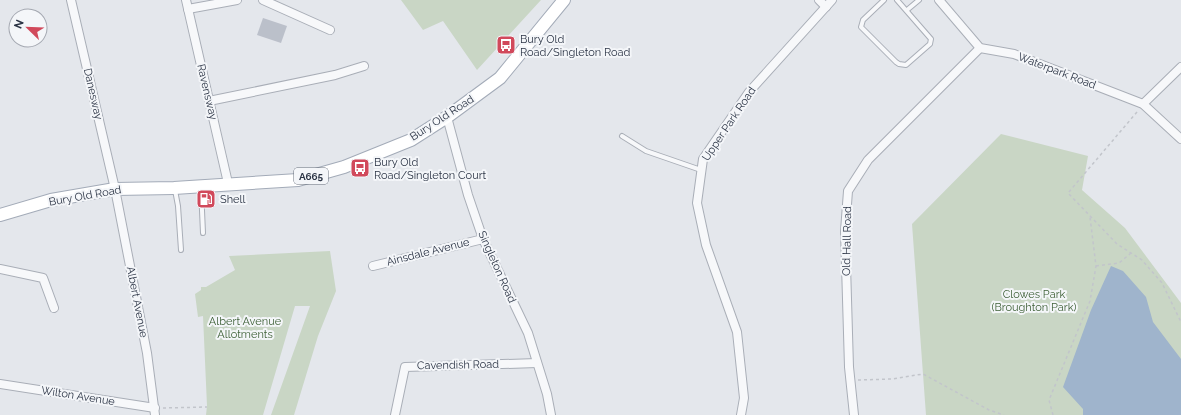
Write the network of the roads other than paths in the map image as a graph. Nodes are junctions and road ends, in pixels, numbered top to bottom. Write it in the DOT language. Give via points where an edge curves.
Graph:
graph roads {
  1 [pos="71,0"];
  2 [pos="186,0"];
  3 [pos="237,0"];
  4 [pos="263,0"];
  5 [pos="564,0"];
  6 [pos="819,0"];
  7 [pos="832,0"];
  8 [pos="884,0"];
  9 [pos="897,0"];
  10 [pos="919,0"];
  11 [pos="939,0"];
  12 [pos="826,7"];
  13 [pos="188,9"];
  14 [pos="907,10"];
  15 [pos="330,30"];
  16 [pos="980,48"];
  17 [pos="364,66"];
  18 [pos="1181,67"];
  19 [pos="209,101"];
  20 [pos="1144,104"];
  21 [pos="447,117"];
  22 [pos="622,136"];
  23 [pos="1181,139"];
  24 [pos="701,170"];
  25 [pos="228,183"];
  26 [pos="201,186"];
  27 [pos="174,188"];
  28 [pos="115,189"];
  29 [pos="0,216"];
  30 [pos="202,233"];
  31 [pos="483,239"];
  32 [pos="181,250"];
  33 [pos="373,266"];
  34 [pos="0,269"];
  35 [pos="54,308"];
  36 [pos="537,363"];
  37 [pos="0,384"];
  38 [pos="155,412"];
  39 [pos="395,415"];
  40 [pos="551,415"];
  41 [pos="741,415"];
  42 [pos="854,415"];
  1 -- 28 [label="street, Danesway"];
  2 -- 13 [label="street, Ravensway"];
  3 -- 13 [label="street"];
  4 -- 15 [label="street"];
  5 -- 21 [label="main road, Bury Old Road / A665" via="500,78"];
  6 -- 12 [label="street"];
  7 -- 12 [label="street, Upper Park Road"];
  8 -- 14 [label="lane" via="863,20 860,27 902,65 910,63 931,42 929,35"];
  9 -- 14 [label="lane"];
  10 -- 14 [label="lane"];
  11 -- 16 [label="street"];
  12 -- 24 [label="street, Upper Park Road" via="749,92 703,159"];
  13 -- 19 [label="street, Ravensway"];
  16 -- 20 [label="street, Waterpark Road" via="1014,54"];
  16 -- 42 [label="street, Old Hall Road" via="868,160 848,191 845,231"];
  17 -- 19 [label="street" via="335,75"];
  18 -- 20 [label="street"];
  19 -- 25 [label="street, Ravensway"];
  20 -- 23 [label="street, Waterpark Road"];
  21 -- 25 [label="main road, Bury Old Road / A665" via="411,140 344,167 298,180"];
  21 -- 31 [label="street, Singleton Road"];
  22 -- 24 [label="lane" via="646,151"];
  24 -- 41 [label="street, Upper Park Road" via="697,203 706,245 737,332 744,398"];
  25 -- 26 [label="main road, Bury Old Road / A665"];
  26 -- 27 [label="main road, Bury Old Road / A665"];
  26 -- 30 [label="lane"];
  27 -- 28 [label="main road, Bury Old Road / A665"];
  27 -- 32 [label="lane"];
  28 -- 29 [label="main road, Bury Old Road / A665" via="51,200"];
  28 -- 38 [label="street, Albert Avenue" via="147,353"];
  31 -- 33 [label="street, Ainsdale Avenue"];
  31 -- 36 [label="street, Singleton Road" via="528,333"];
  34 -- 35 [label="street" via="43,278"];
  36 -- 39 [label="street, Cavendish Road" via="404,367"];
  36 -- 40 [label="street, Singleton Road"];
  37 -- 38 [label="street, Wilton Avenue"];
}
